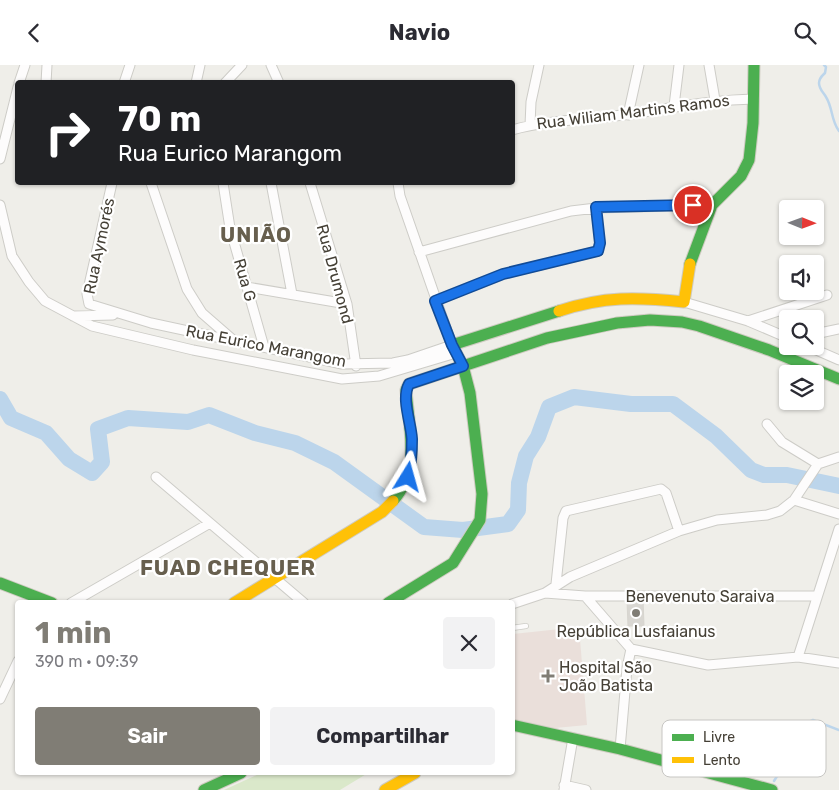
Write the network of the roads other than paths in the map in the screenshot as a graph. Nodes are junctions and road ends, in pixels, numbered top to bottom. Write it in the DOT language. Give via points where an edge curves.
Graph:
graph roads {
  1 [pos="25,65"];
  2 [pos="47,65"];
  3 [pos="130,65"];
  4 [pos="200,65"];
  5 [pos="242,65"];
  6 [pos="270,65"];
  7 [pos="539,65"];
  8 [pos="638,65"];
  9 [pos="679,65"];
  10 [pos="709,65"];
  11 [pos="754,65"];
  12 [pos="20,80"];
  13 [pos="46,80"];
  14 [pos="125,80"];
  15 [pos="197,80"];
  16 [pos="228,80"];
  17 [pos="278,80"];
  18 [pos="15,99"];
  19 [pos="754,99"];
  20 [pos="715,100"];
  21 [pos="674,106"];
  22 [pos="628,115"];
  23 [pos="530,125"];
  24 [pos="515,129"];
  25 [pos="0,159"];
  26 [pos="112,185"];
  27 [pos="152,185"];
  28 [pos="223,185"];
  29 [pos="271,185"];
  30 [pos="311,185"];
  31 [pos="398,185"];
  32 [pos="0,205"];
  33 [pos="712,205"];
  34 [pos="596,207"];
  35 [pos="419,252"];
  36 [pos="247,287"];
  37 [pos="292,294"];
  38 [pos="827,295"];
  39 [pos="435,301"];
  40 [pos="684,302"];
  41 [pos="347,304"];
  42 [pos="93,306"];
  43 [pos="123,315"];
  44 [pos="70,316"];
  45 [pos="748,321"];
  46 [pos="839,329"];
  47 [pos="824,332"];
  48 [pos="779,334"];
  49 [pos="233,340"];
  50 [pos="264,347"];
  51 [pos="454,349"];
  52 [pos="824,353"];
  53 [pos="839,360"];
  54 [pos="356,366"];
  55 [pos="463,366"];
  56 [pos="839,379"];
  57 [pos="767,424"];
  58 [pos="839,457"];
  59 [pos="815,468"];
  60 [pos="156,477"];
  61 [pos="794,500"];
  62 [pos="839,514"];
  63 [pos="210,523"];
  64 [pos="839,529"];
  65 [pos="678,531"];
  66 [pos="274,577"];
  67 [pos="0,583"];
  68 [pos="556,584"];
  69 [pos="545,593"];
  70 [pos="585,596"];
  71 [pos="816,596"];
  72 [pos="35,600"];
  73 [pos="76,600"];
  74 [pos="239,600"];
  75 [pos="301,600"];
  76 [pos="393,600"];
  77 [pos="515,603"];
  78 [pos="526,627"];
  79 [pos="515,628"];
  80 [pos="631,649"];
  81 [pos="798,657"];
  82 [pos="839,663"];
  83 [pos="15,667"];
  84 [pos="0,699"];
  85 [pos="515,726"];
  86 [pos="527,729"];
  87 [pos="515,731"];
  88 [pos="573,738"];
  89 [pos="620,749"];
  90 [pos="662,760"];
  91 [pos="237,775"];
  92 [pos="411,775"];
  93 [pos="729,777"];
  94 [pos="733,778"];
  95 [pos="564,787"];
  96 [pos="204,790"];
  97 [pos="385,790"];
  98 [pos="586,790"];
  99 [pos="725,790"];
  100 [pos="772,790"];
  1 -- 12 [label="street"];
  2 -- 13 [label="street"];
  3 -- 14 [label="street"];
  4 -- 15 [label="street"];
  5 -- 16 [label="street"];
  6 -- 17 [label="street"];
  7 -- 23 [label="street"];
  8 -- 22 [label="street"];
  9 -- 21 [label="street"];
  10 -- 20 [label="street"];
  11 -- 19 [label="main road"];
  18 -- 25 [label="street"];
  19 -- 20 [label="street, Rua Wiliam Martins Ramos"];
  19 -- 33 [label="main road" via="751,145 745,169"];
  20 -- 21 [label="street, Rua Wiliam Martins Ramos"];
  21 -- 22 [label="street, Rua Wiliam Martins Ramos"];
  22 -- 23 [label="street, Rua Wiliam Martins Ramos"];
  23 -- 24 [label="street, Rua Wiliam Martins Ramos"];
  26 -- 42 [label="street, Rua Aymorés" via="87,294 87,300"];
  27 -- 49 [label="street" via="187,289 202,313"];
  28 -- 36 [label="street, Rua G" via="230,228"];
  29 -- 37 [label="street"];
  30 -- 41 [label="street, Rua Drumond"];
  31 -- 35 [label="street"];
  32 -- 44 [label="street, Rua Eurico Marangom" via="12,256 45,301"];
  33 -- 34 [label="street"];
  33 -- 40 [label="main road" via="691,257"];
  34 -- 35 [label="street" via="556,213"];
  34 -- 39 [label="street" via="598,251 503,274"];
  35 -- 39 [label="street"];
  36 -- 37 [label="street"];
  36 -- 50 [label="street, Rua G"];
  37 -- 41 [label="street"];
  38 -- 45 [label="street"];
  39 -- 51 [label="street"];
  40 -- 45 [label="street"];
  40 -- 51 [label="main road" via="632,297 585,302"];
  41 -- 54 [label="street, Rua Drumond"];
  42 -- 43 [label="street, Rua Eurico Marangom"];
  43 -- 44 [label="street"];
  43 -- 49 [label="street, Rua Eurico Marangom"];
  44 -- 51 [label="street, Rua Eurico Marangom" via="92,326 193,350 342,379 378,376"];
  45 -- 48 [label="street"];
  46 -- 47 [label="street"];
  49 -- 50 [label="street, Rua Eurico Marangom"];
  50 -- 54 [label="street, Rua Eurico Marangom"];
  51 -- 54 [label="street, Rua Eurico Marangom" via="408,360"];
  51 -- 55 [label="main road"];
  52 -- 53 [label="street"];
  55 -- 56 [label="main road" via="591,327 683,322 735,338"];
  55 -- 66 [label="main road" via="409,384 406,395 412,439 411,464 401,492 382,512"];
  55 -- 76 [label="main road" via="470,393 482,494 480,520 453,563"];
  57 -- 59 [label="street" via="782,442"];
  58 -- 59 [label="street"];
  59 -- 61 [label="street"];
  60 -- 63 [label="street"];
  61 -- 62 [label="street"];
  61 -- 65 [label="street" via="774,513 724,519"];
  63 -- 66 [label="street"];
  63 -- 73 [label="street"];
  64 -- 71 [label="street"];
  65 -- 68 [label="street"];
  65 -- 68 [label="street" via="666,493 661,489 566,511"];
  66 -- 74 [label="main road"];
  66 -- 75 [label="street"];
  67 -- 72 [label="main road"];
  68 -- 69 [label="street"];
  69 -- 70 [label="street, Benevenuto Saraiva"];
  69 -- 77 [label="street"];
  70 -- 71 [label="street, Benevenuto Saraiva"];
  70 -- 80 [label="street"];
  71 -- 81 [label="street"];
  78 -- 79 [label="lane"];
  80 -- 81 [label="street" via="708,665"];
  80 -- 89 [label="street"];
  81 -- 82 [label="street"];
  83 -- 84 [label="street"];
  85 -- 86 [label="main road"];
  86 -- 87 [label="main road"];
  86 -- 88 [label="main road"];
  88 -- 89 [label="main road"];
  88 -- 95 [label="street"];
  89 -- 90 [label="main road"];
  91 -- 96 [label="main road"];
  92 -- 97 [label="main road"];
  93 -- 94 [label="main road"];
  94 -- 99 [label="street"];
  94 -- 100 [label="main road"];
  95 -- 98 [label="street"];
}
